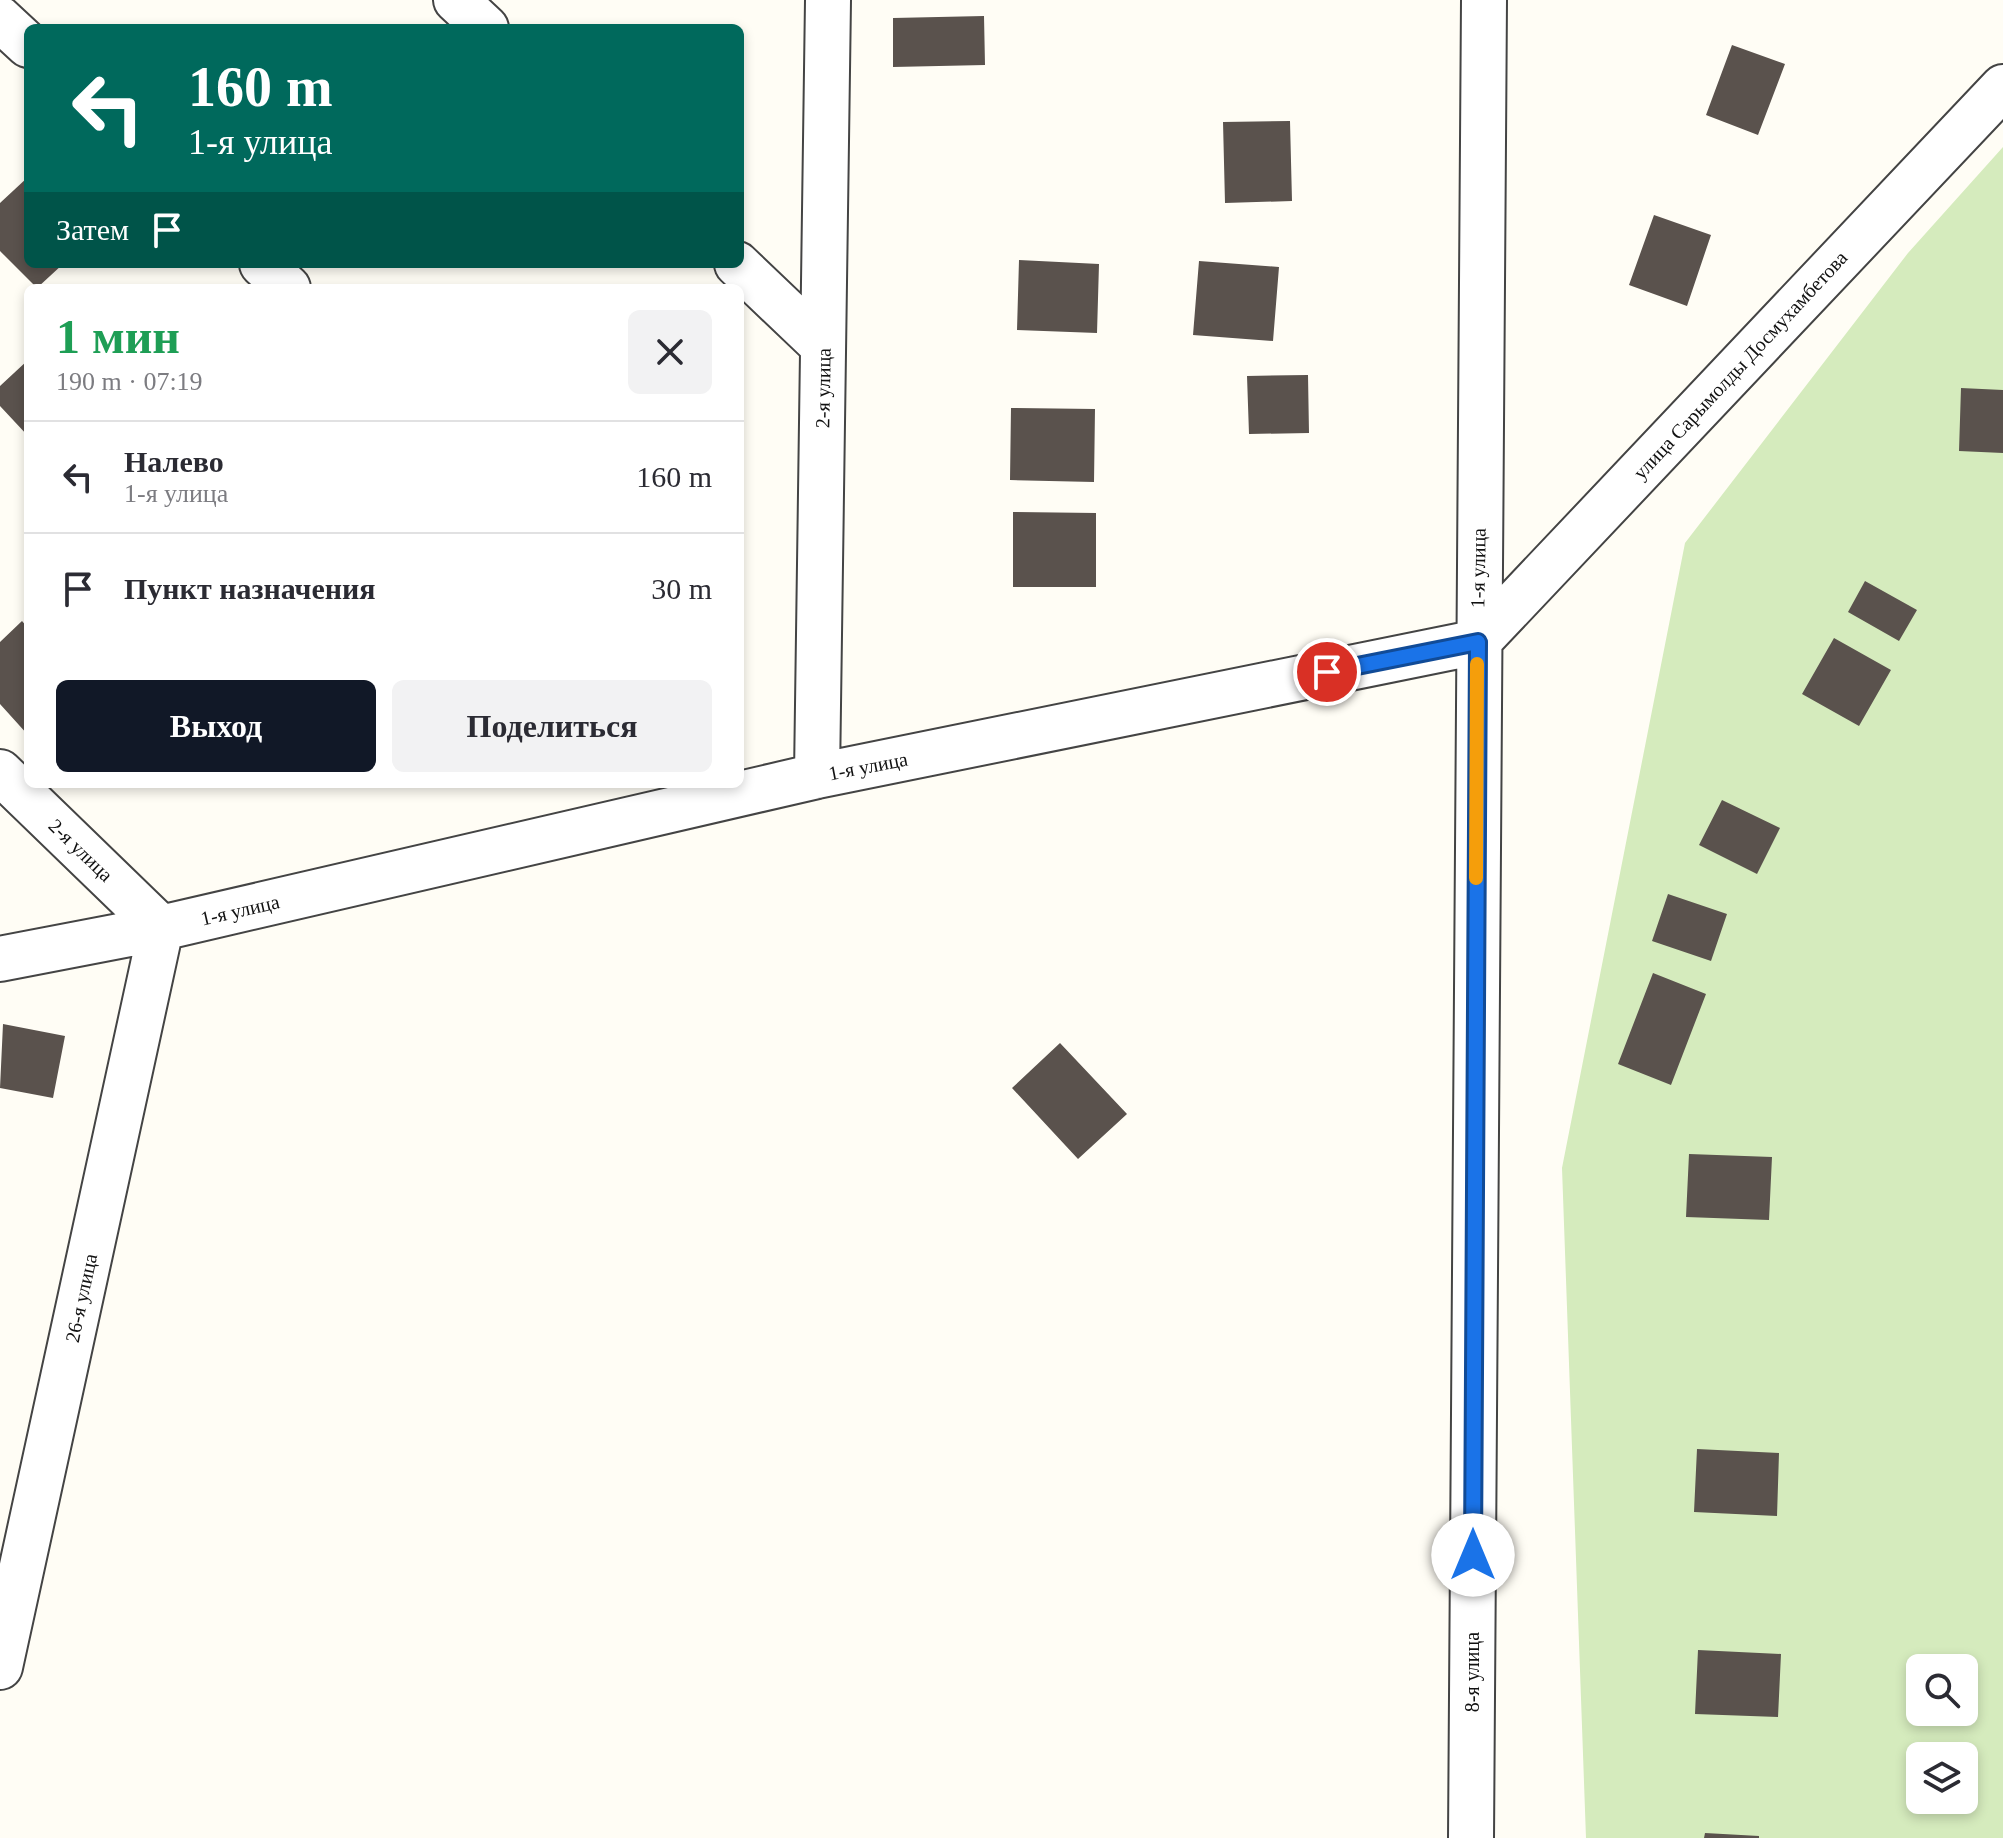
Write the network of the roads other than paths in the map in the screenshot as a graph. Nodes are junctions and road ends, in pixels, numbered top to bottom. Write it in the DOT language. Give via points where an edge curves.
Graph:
graph roads {
  1 [pos="456,0"];
  2 [pos="828,0"];
  3 [pos="1484,0"];
  4 [pos="0,19"];
  5 [pos="482,24"];
  6 [pos="24,41"];
  7 [pos="2003,87"];
  8 [pos="266,268"];
  9 [pos="741,268"];
  10 [pos="284,284"];
  11 [pos="823,346"];
  12 [pos="1478,642"];
  13 [pos="0,772"];
  14 [pos="817,776"];
  15 [pos="749,778"];
  16 [pos="710,788"];
  17 [pos="161,928"];
  18 [pos="0,959"];
  19 [pos="0,1667"];
  20 [pos="1471,1838"];
  1 -- 5 [label="street"];
  2 -- 11 [label="street, 2-я улица"];
  3 -- 12 [label="street, 1-я улица"];
  4 -- 6 [label="street"];
  7 -- 12 [label="street, улица Сарымолды Досмухамбетова"];
  8 -- 10 [label="street"];
  9 -- 11 [label="street"];
  11 -- 14 [label="street, 2-я улица"];
  12 -- 14 [label="street, 1-я улица"];
  12 -- 20 [label="street, 8-я улица"];
  13 -- 17 [label="street, 2-я улица"];
  14 -- 15 [label="street, 1-я улица"];
  16 -- 17 [label="street, 1-я улица"];
  17 -- 18 [label="street, 1-я улица"];
  17 -- 19 [label="street, 26-я улица"];
}
